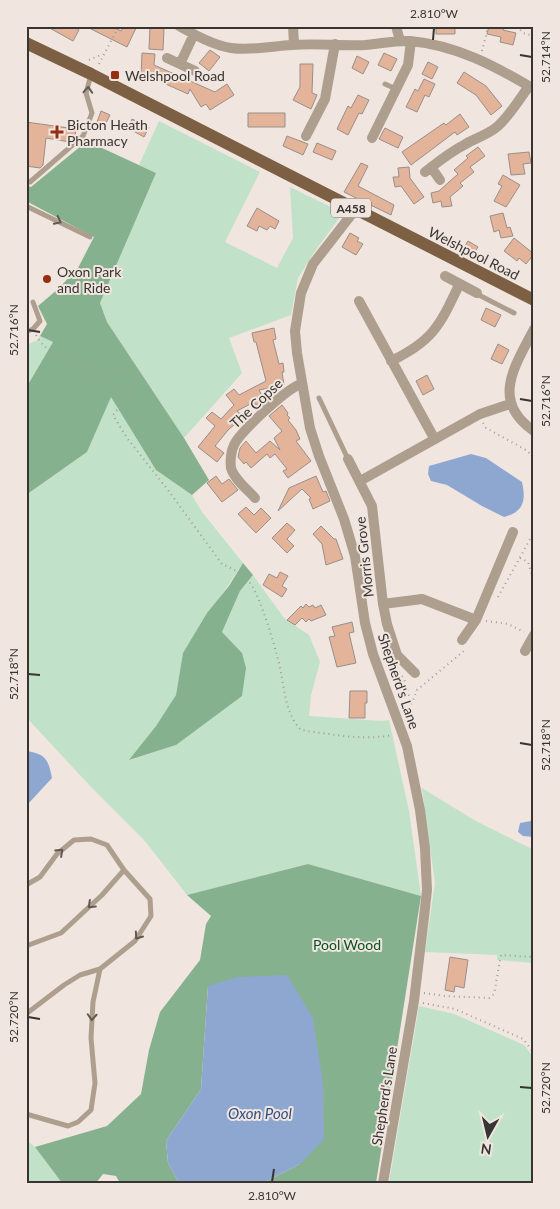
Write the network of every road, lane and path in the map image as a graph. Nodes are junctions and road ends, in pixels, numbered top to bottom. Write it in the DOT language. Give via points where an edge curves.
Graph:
graph roads {
  1 [pos="119,26"];
  2 [pos="179,26"];
  3 [pos="293,26"];
  4 [pos="396,26"];
  5 [pos="486,26"];
  6 [pos="513,26"];
  7 [pos="517,27"];
  8 [pos="194,34"];
  9 [pos="534,36"];
  10 [pos="400,41"];
  11 [pos="411,41"];
  12 [pos="26,43"];
  13 [pos="294,44"];
  14 [pos="336,44"];
  15 [pos="105,53"];
  16 [pos="167,58"];
  17 [pos="480,59"];
  18 [pos="89,60"];
  19 [pos="180,64"];
  20 [pos="95,69"];
  21 [pos="195,70"];
  22 [pos="385,84"];
  23 [pos="531,87"];
  24 [pos="396,90"];
  25 [pos="306,136"];
  26 [pos="372,138"];
  27 [pos="440,180"];
  28 [pos="28,182"];
  29 [pos="26,206"];
  30 [pos="355,210"];
  31 [pos="90,238"];
  32 [pos="445,276"];
  33 [pos="460,285"];
  34 [pos="477,293"];
  35 [pos="534,300"];
  36 [pos="359,301"];
  37 [pos="33,302"];
  38 [pos="514,313"];
  39 [pos="534,329"];
  40 [pos="30,330"];
  41 [pos="392,361"];
  42 [pos="302,384"];
  43 [pos="318,398"];
  44 [pos="510,404"];
  45 [pos="480,414"];
  46 [pos="534,431"];
  47 [pos="434,438"];
  48 [pos="534,457"];
  49 [pos="348,459"];
  50 [pos="360,480"];
  51 [pos="255,498"];
  52 [pos="513,532"];
  53 [pos="520,558"];
  54 [pos="534,583"];
  55 [pos="382,604"];
  56 [pos="476,620"];
  57 [pos="533,636"];
  58 [pos="462,640"];
  59 [pos="525,651"];
  60 [pos="415,673"];
  61 [pos="402,733"];
  62 [pos="124,870"];
  63 [pos="26,885"];
  64 [pos="26,946"];
  65 [pos="534,957"];
  66 [pos="100,969"];
  67 [pos="417,997"];
  68 [pos="26,1014"];
  69 [pos="534,1053"];
  70 [pos="26,1114"];
  71 [pos="383,1183"];
  1 -- 15 [label="path"];
  2 -- 8 [label="street"];
  3 -- 13 [label="street"];
  4 -- 10 [label="street"];
  5 -- 17 [label="path"];
  6 -- 7 [label="path"];
  7 -- 9 [label="path"];
  8 -- 13 [label="street" via="232,48"];
  8 -- 19 [label="street"];
  10 -- 11 [label="street"];
  10 -- 14 [label="street"];
  11 -- 17 [label="street" via="456,50"];
  11 -- 24 [label="street" via="408,65"];
  12 -- 20 [label="main road, Welshpool Road / A458"];
  13 -- 14 [label="street"];
  14 -- 25 [label="street" via="325,99"];
  15 -- 18 [label="path"];
  15 -- 20 [label="path"];
  16 -- 19 [label="street"];
  17 -- 23 [label="street"];
  19 -- 21 [label="street"];
  28 -- 20 [label="lane, one-way" via="83,136 92,113 86,93"];
  20 -- 30 [label="main road, Welshpool Road / A458"];
  22 -- 24 [label="lane"];
  23 -- 27 [label="street" via="497,127 428,169"];
  24 -- 26 [label="street"];
  29 -- 31 [label="lane, one-way"];
  30 -- 35 [label="main road, Welshpool Road / A458"];
  30 -- 42 [label="street, Shepherd's Lane" via="313,264 300,293 295,331"];
  32 -- 33 [label="street"];
  33 -- 34 [label="street"];
  33 -- 41 [label="street" via="437,329 410,352"];
  34 -- 38 [label="lane"];
  36 -- 41 [label="street"];
  37 -- 40 [label="lane" via="40,321"];
  39 -- 44 [label="street" via="514,369"];
  40 -- 61 [label="path" via="43,347 57,356 80,362 105,378 127,370 135,378 130,394 113,415 222,564 252,584 279,662 289,712 300,730 362,738"];
  41 -- 47 [label="street"];
  42 -- 51 [label="street, The Copse" via="291,388 234,444 232,469"];
  42 -- 61 [label="street, Shepherd's Lane" via="310,428 355,556 373,654"];
  43 -- 49 [label="lane"];
  44 -- 45 [label="street"];
  44 -- 46 [label="street" via="519,419"];
  45 -- 47 [label="street"];
  45 -- 48 [label="path" via="486,428"];
  47 -- 50 [label="street"];
  49 -- 50 [label="street, Morris Grove"];
  50 -- 55 [label="street, Morris Grove" via="372,506"];
  52 -- 56 [label="street"];
  53 -- 54 [label="path" via="528,562"];
  55 -- 56 [label="street, Morris Grove" via="422,599"];
  55 -- 60 [label="street, Morris Grove" via="397,655"];
  56 -- 57 [label="path" via="508,624"];
  56 -- 58 [label="street"];
  57 -- 59 [label="street"];
  61 -- 67 [label="street, Shepherd's Lane" via="420,810 425,848 427,890"];
  63 -- 62 [label="lane, one-way" via="40,878 57,854 74,840 91,840 107,845"];
  62 -- 64 [label="lane, one-way" via="61,933"];
  62 -- 66 [label="lane, one-way" via="150,899 151,916 135,941"];
  65 -- 67 [label="path" via="501,955 494,994 489,998"];
  66 -- 68 [label="lane" via="64,984"];
  66 -- 70 [label="lane, one-way" via="93,1002 91,1038 95,1083 91,1110 68,1126"];
  67 -- 69 [label="path" via="455,1009 523,1039"];
  67 -- 71 [label="street, Shepherd's Lane"];
}
